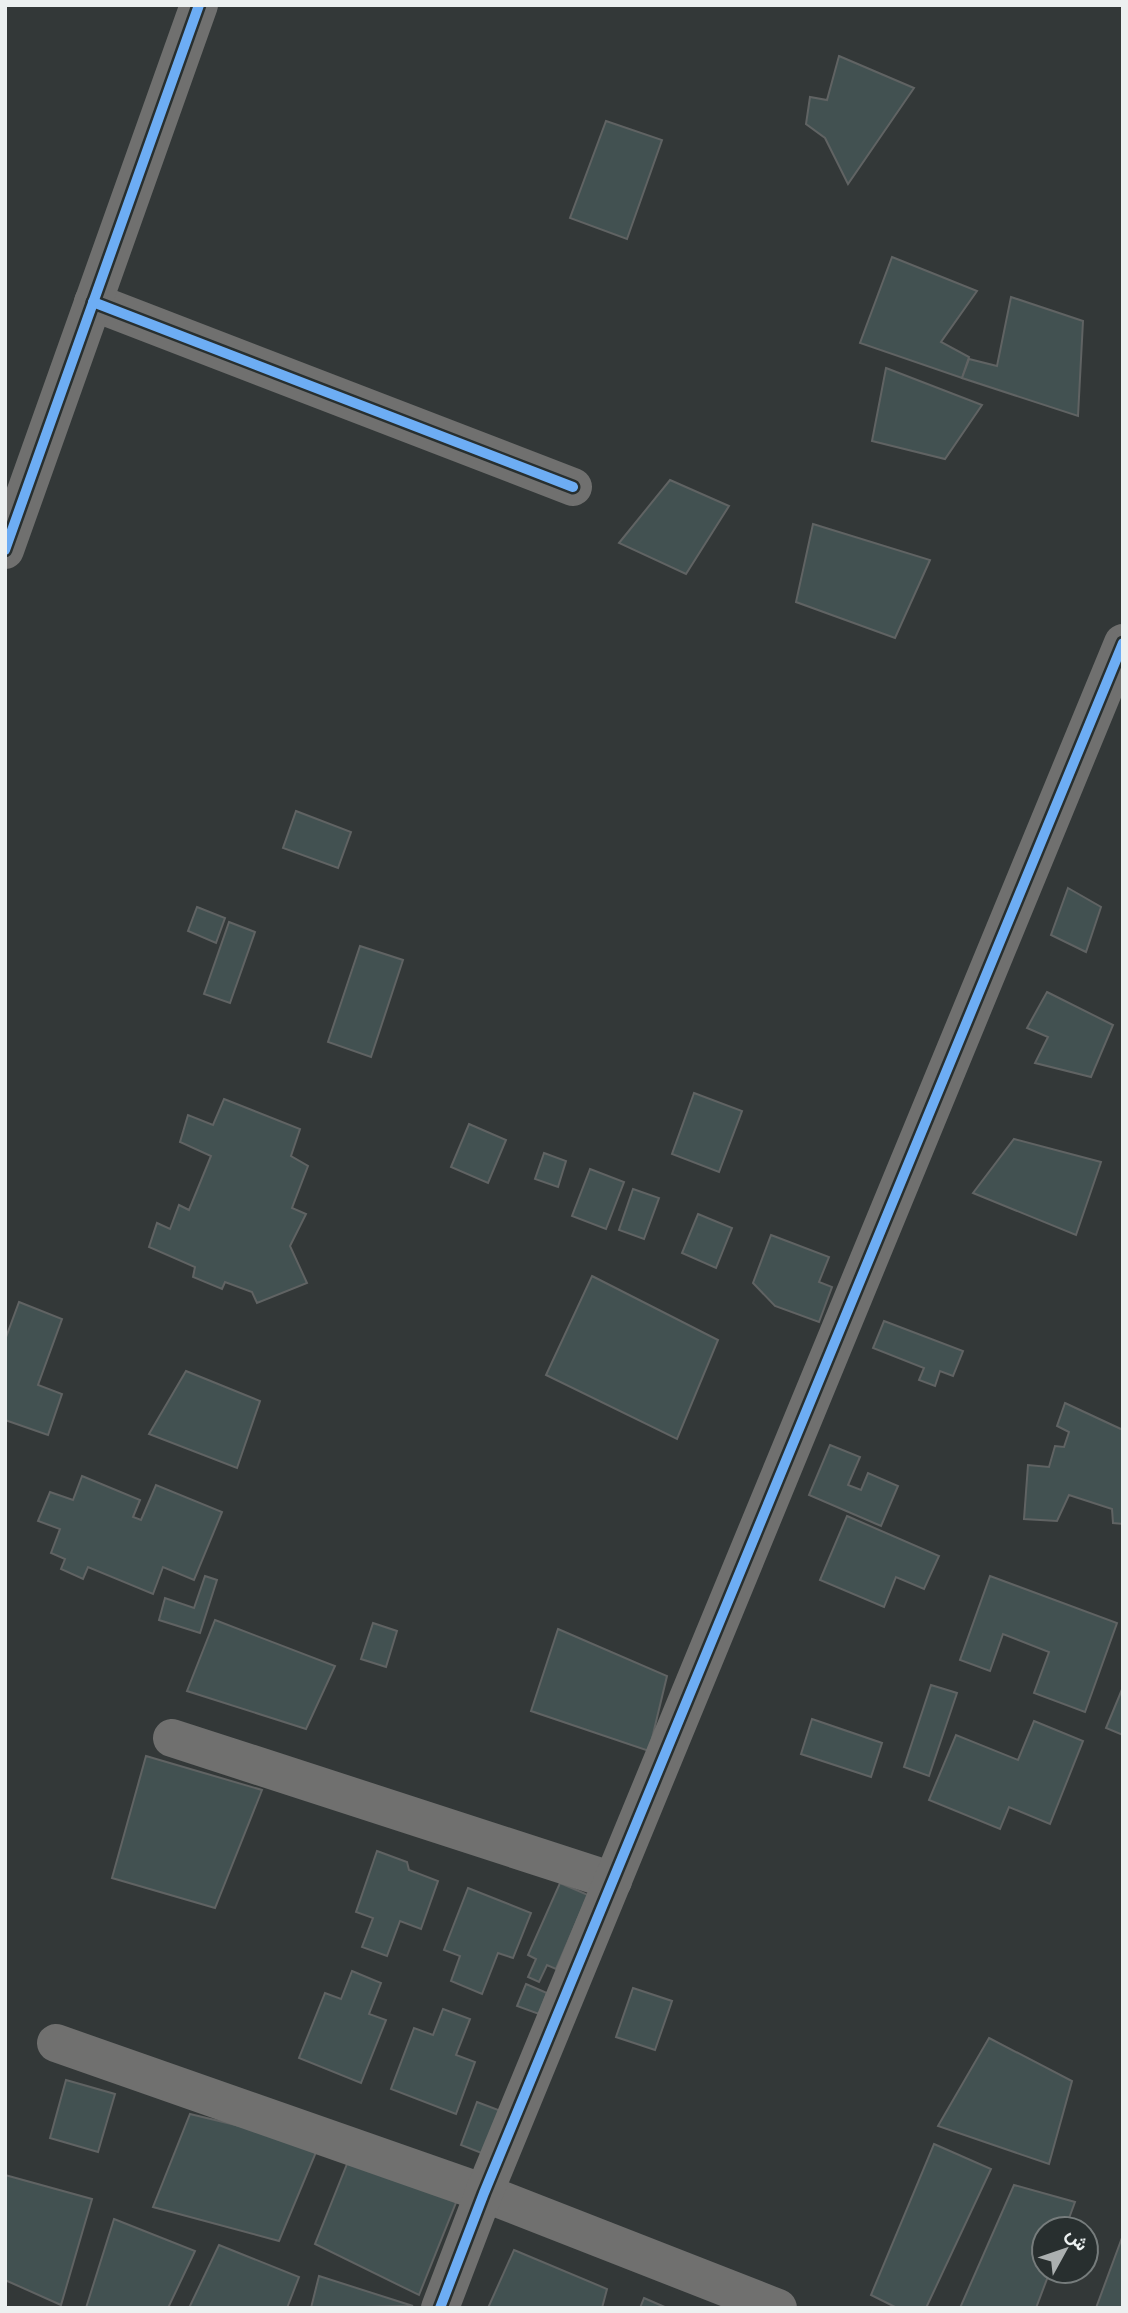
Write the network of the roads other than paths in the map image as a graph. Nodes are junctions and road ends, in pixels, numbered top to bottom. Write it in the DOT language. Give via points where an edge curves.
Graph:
graph roads {
  1 [pos="199,5"];
  2 [pos="93,303"];
  3 [pos="573,486"];
  4 [pos="5,550"];
  5 [pos="1120,656"];
  6 [pos="172,1738"];
  7 [pos="612,1881"];
  8 [pos="57,2043"];
  9 [pos="484,2193"];
  10 [pos="440,2308"];
  11 [pos="778,2308"];
  1 -- 2 [label="street"];
  2 -- 3 [label="street"];
  2 -- 4 [label="street"];
  5 -- 7 [label="street"];
  6 -- 7 [label="street"];
  7 -- 9 [label="street"];
  8 -- 9 [label="street"];
  9 -- 10 [label="street"];
  9 -- 11 [label="street"];
}
